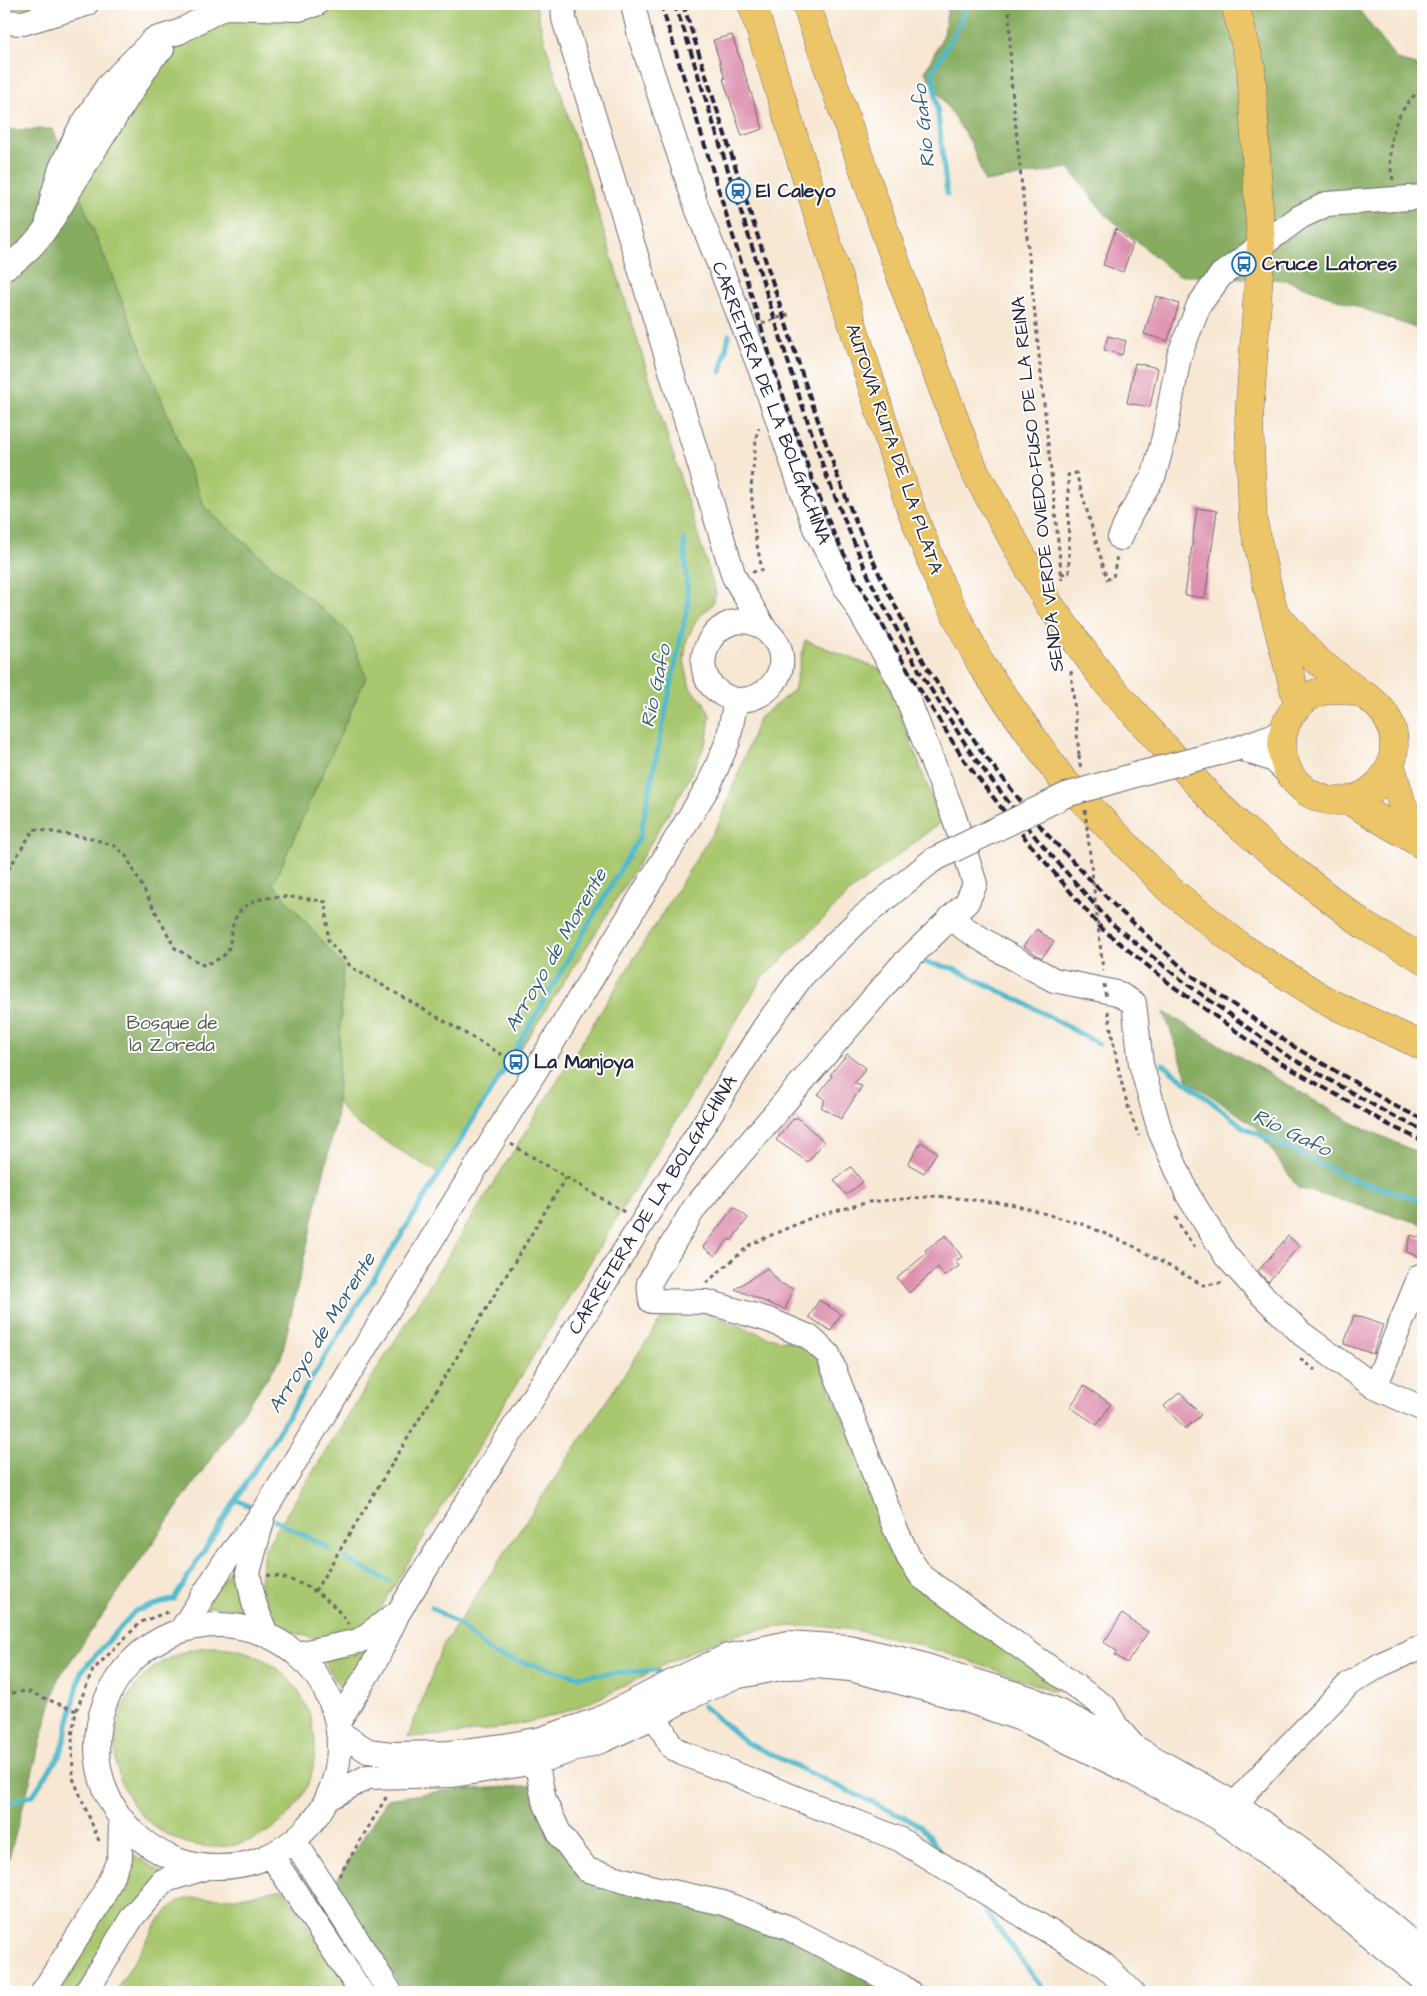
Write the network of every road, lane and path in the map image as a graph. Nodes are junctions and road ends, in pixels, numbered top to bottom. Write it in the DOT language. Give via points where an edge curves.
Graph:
graph roads {
  1 [pos="86,4"];
  2 [pos="316,4"];
  3 [pos="633,4"];
  4 [pos="752,4"];
  5 [pos="806,4"];
  6 [pos="1009,4"];
  7 [pos="1235,4"];
  8 [pos="1416,4"];
  9 [pos="560,9"];
  10 [pos="1423,12"];
  11 [pos="4,22"];
  12 [pos="1423,86"];
  13 [pos="1423,197"];
  14 [pos="1398,198"];
  15 [pos="1260,245"];
  16 [pos="4,268"];
  17 [pos="791,314"];
  18 [pos="745,329"];
  19 [pos="773,407"];
  20 [pos="1120,538"];
  21 [pos="1061,574"];
  22 [pos="734,576"];
  23 [pos="1056,594"];
  24 [pos="1275,613"];
  25 [pos="721,628"];
  26 [pos="764,628"];
  27 [pos="1071,669"];
  28 [pos="1359,692"];
  29 [pos="736,700"];
  30 [pos="1298,704"];
  31 [pos="1283,732"];
  32 [pos="1239,748"];
  33 [pos="1390,766"];
  34 [pos="1082,775"];
  35 [pos="1292,776"];
  36 [pos="1348,800"];
  37 [pos="1085,804"];
  38 [pos="1422,844"];
  39 [pos="4,876"];
  40 [pos="951,917"];
  41 [pos="1423,959"];
  42 [pos="1102,960"];
  43 [pos="1104,984"];
  44 [pos="1106,1000"];
  45 [pos="1423,1046"];
  46 [pos="519,1065"];
  47 [pos="496,1134"];
  48 [pos="566,1177"];
  49 [pos="664,1185"];
  50 [pos="695,1207"];
  51 [pos="641,1222"];
  52 [pos="1420,1276"];
  53 [pos="1222,1282"];
  54 [pos="684,1301"];
  55 [pos="1375,1387"];
  56 [pos="1423,1409"];
  57 [pos="265,1510"];
  58 [pos="248,1573"];
  59 [pos="315,1591"];
  60 [pos="398,1613"];
  61 [pos="179,1619"];
  62 [pos="266,1634"];
  63 [pos="359,1641"];
  64 [pos="1423,1648"];
  65 [pos="297,1654"];
  66 [pos="4,1694"];
  67 [pos="76,1711"];
  68 [pos="655,1716"];
  69 [pos="337,1728"];
  70 [pos="1134,1747"];
  71 [pos="536,1762"];
  72 [pos="1118,1766"];
  73 [pos="390,1776"];
  74 [pos="327,1799"];
  75 [pos="1235,1804"];
  76 [pos="121,1821"];
  77 [pos="294,1840"];
  78 [pos="100,1846"];
  79 [pos="271,1855"];
  80 [pos="206,1867"];
  81 [pos="328,1894"];
  82 [pos="1423,1952"];
  83 [pos="1423,1980"];
  84 [pos="43,1992"];
  85 [pos="86,1992"];
  86 [pos="361,1992"];
  87 [pos="390,1992"];
  88 [pos="909,1992"];
  89 [pos="1132,1992"];
  1 -- 11 [label="street" via="23,23"];
  2 -- 16 [label="street" via="299,9 224,6 179,32 153,40 107,87 78,132 61,168 46,226 18,260"];
  3 -- 18 [label="street, CARRETERA DE LA BOLGACHINA" via="640,36 697,208"];
  4 -- 45 [label="highway, AUTOVÍA RUTA DE LA PLATA" via="909,504 941,586 982,666 1062,779 1164,885 1241,947 1330,1003"];
  5 -- 23 [label="highway" via="910,303 974,470"];
  6 -- 21 [label="path, SENDA VERDE OVIEDO-FUSO DE LA REINA" via="1011,80"];
  7 -- 15 [label="highway" via="1251,67"];
  8 -- 10 [label="path"];
  9 -- 22 [label="street"];
  12 -- 14 [label="path" via="1404,108 1391,138 1390,168"];
  13 -- 14 [label="street"];
  14 -- 15 [label="street" via="1327,204 1300,217"];
  15 -- 20 [label="street" via="1221,275 1199,305 1179,356 1154,475"];
  15 -- 24 [label="highway" via="1249,419 1252,502 1253,520"];
  17 -- 18 [label="path"];
  18 -- 19 [label="street, CARRETERA DE LA BOLGACHINA"];
  19 -- 22 [label="path" via="757,432 751,488 762,570"];
  19 -- 40 [label="street, CARRETERA DE LA BOLGACHINA" via="815,528 902,684 953,814 975,884 967,902"];
  20 -- 21 [label="path" via="1113,578 1107,579 1076,473 1068,475 1068,573"];
  21 -- 23 [label="path, SENDA VERDE OVIEDO-FUSO DE LA REINA"];
  22 -- 25 [label="street" via="730,611"];
  22 -- 26 [label="street"];
  23 -- 41 [label="highway, bridge" via="1106,682 1210,797 1285,864 1365,926"];
  24 -- 28 [label="highway" via="1315,659"];
  24 -- 30 [label="highway"];
  25 -- 26 [label="street" via="735,622 750,622"];
  25 -- 29 [label="street" via="711,636 703,655 703,670 711,686 723,696"];
  26 -- 29 [label="street" via="774,637 780,651 781,665 776,680 766,692 751,700"];
  27 -- 34 [label="path, SENDA VERDE OVIEDO-FUSO DE LA REINA, bridge"];
  28 -- 30 [label="highway" via="1340,688 1313,694"];
  28 -- 33 [label="highway" via="1377,703 1387,716 1395,748"];
  29 -- 47 [label="street" via="728,742 708,785"];
  30 -- 31 [label="highway"];
  31 -- 32 [label="street, CARRETERA DE LA BOLGACHINA"];
  31 -- 35 [label="highway" via="1282,754"];
  32 -- 35 [label="street" via="1274,760"];
  32 -- 49 [label="street, CARRETERA DE LA BOLGACHINA, bridge" via="1066,796 933,860 859,920 802,976 764,1028"];
  33 -- 36 [label="highway" via="1382,781 1365,794"];
  33 -- 38 [label="highway" via="1402,804"];
  35 -- 36 [label="highway" via="1305,791 1318,798"];
  36 -- 38 [label="highway"];
  37 -- 42 [label="path, bridge"];
  39 -- 46 [label="path" via="34,829 91,838 115,846 126,856 175,948 203,965 226,954 235,920 244,906 253,901 293,896 326,902 328,940 351,967"];
  40 -- 50 [label="street, CARRETERA DE LA BOLGACHINA" via="901,966"];
  40 -- 55 [label="street" via="999,950 1054,980 1117,993 1134,1003 1142,1064 1160,1131 1188,1195 1226,1256 1302,1334"];
  43 -- 44 [label="path, bridge"];
  47 -- 48 [label="path"];
  47 -- 57 [label="street"];
  48 -- 51 [label="path"];
  48 -- 59 [label="path"];
  49 -- 50 [label="street"];
  49 -- 51 [label="street, CARRETERA DE LA BOLGACHINA"];
  50 -- 54 [label="street, CARRETERA DE LA BOLGACHINA" via="649,1283 652,1301"];
  51 -- 60 [label="street, CARRETERA DE LA BOLGACHINA"];
  52 -- 55 [label="street"];
  53 -- 54 [label="path" via="1203,1285 1133,1246 1085,1225 1011,1204 937,1196 870,1202 812,1217 751,1244"];
  54 -- 70 [label="street" via="707,1302 769,1320 809,1337 828,1354 895,1528 922,1577 1105,1707"];
  55 -- 56 [label="street"];
  57 -- 58 [label="street"];
  57 -- 61 [label="street"];
  58 -- 59 [label="path" via="284,1577"];
  58 -- 62 [label="street" via="254,1603"];
  59 -- 63 [label="path" via="340,1611"];
  60 -- 63 [label="street, CARRETERA DE LA BOLGACHINA"];
  60 -- 69 [label="street, CARRETERA DE LA BOLGACHINA" via="376,1660"];
  61 -- 62 [label="street" via="226,1624"];
  61 -- 67 [label="path" via="141,1622 93,1670"];
  61 -- 76 [label="street" via="148,1646 112,1685 97,1728 99,1776"];
  62 -- 65 [label="street"];
  63 -- 65 [label="street, CARRETERA DE LA BOLGACHINA"];
  64 -- 75 [label="street" via="1382,1664 1349,1684"];
  65 -- 69 [label="street" via="328,1695"];
  66 -- 67 [label="path" via="27,1692"];
  67 -- 78 [label="path" via="72,1736 74,1778"];
  68 -- 71 [label="street" via="604,1740"];
  68 -- 72 [label="street" via="734,1677 786,1667 850,1669 902,1681 1024,1720"];
  68 -- 89 [label="street" via="672,1747 682,1753 898,1839 1104,1965"];
  69 -- 70 [label="street" via="368,1751 391,1754 449,1753 542,1739 600,1719 728,1656 788,1643 848,1647 966,1677 1032,1699"];
  69 -- 74 [label="street" via="338,1760"];
  70 -- 75 [label="street"];
  71 -- 73 [label="street" via="453,1775"];
  71 -- 88 [label="street" via="544,1800 560,1835 587,1870 723,1903 770,1920"];
  72 -- 75 [label="street" via="1145,1764 1224,1810"];
  72 -- 83 [label="street" via="1217,1817 1289,1869"];
  73 -- 74 [label="street" via="367,1777"];
  73 -- 81 [label="path" via="387,1799"];
  74 -- 77 [label="street"];
  75 -- 82 [label="street" via="1302,1850"];
  76 -- 80 [label="street" via="156,1851 181,1862"];
  76 -- 84 [label="street" via="120,1858 102,1898"];
  77 -- 79 [label="street"];
  77 -- 81 [label="street"];
  79 -- 80 [label="street" via="242,1865"];
  79 -- 86 [label="street"];
  80 -- 85 [label="street" via="163,1881 133,1916"];
  81 -- 87 [label="street"];
}
